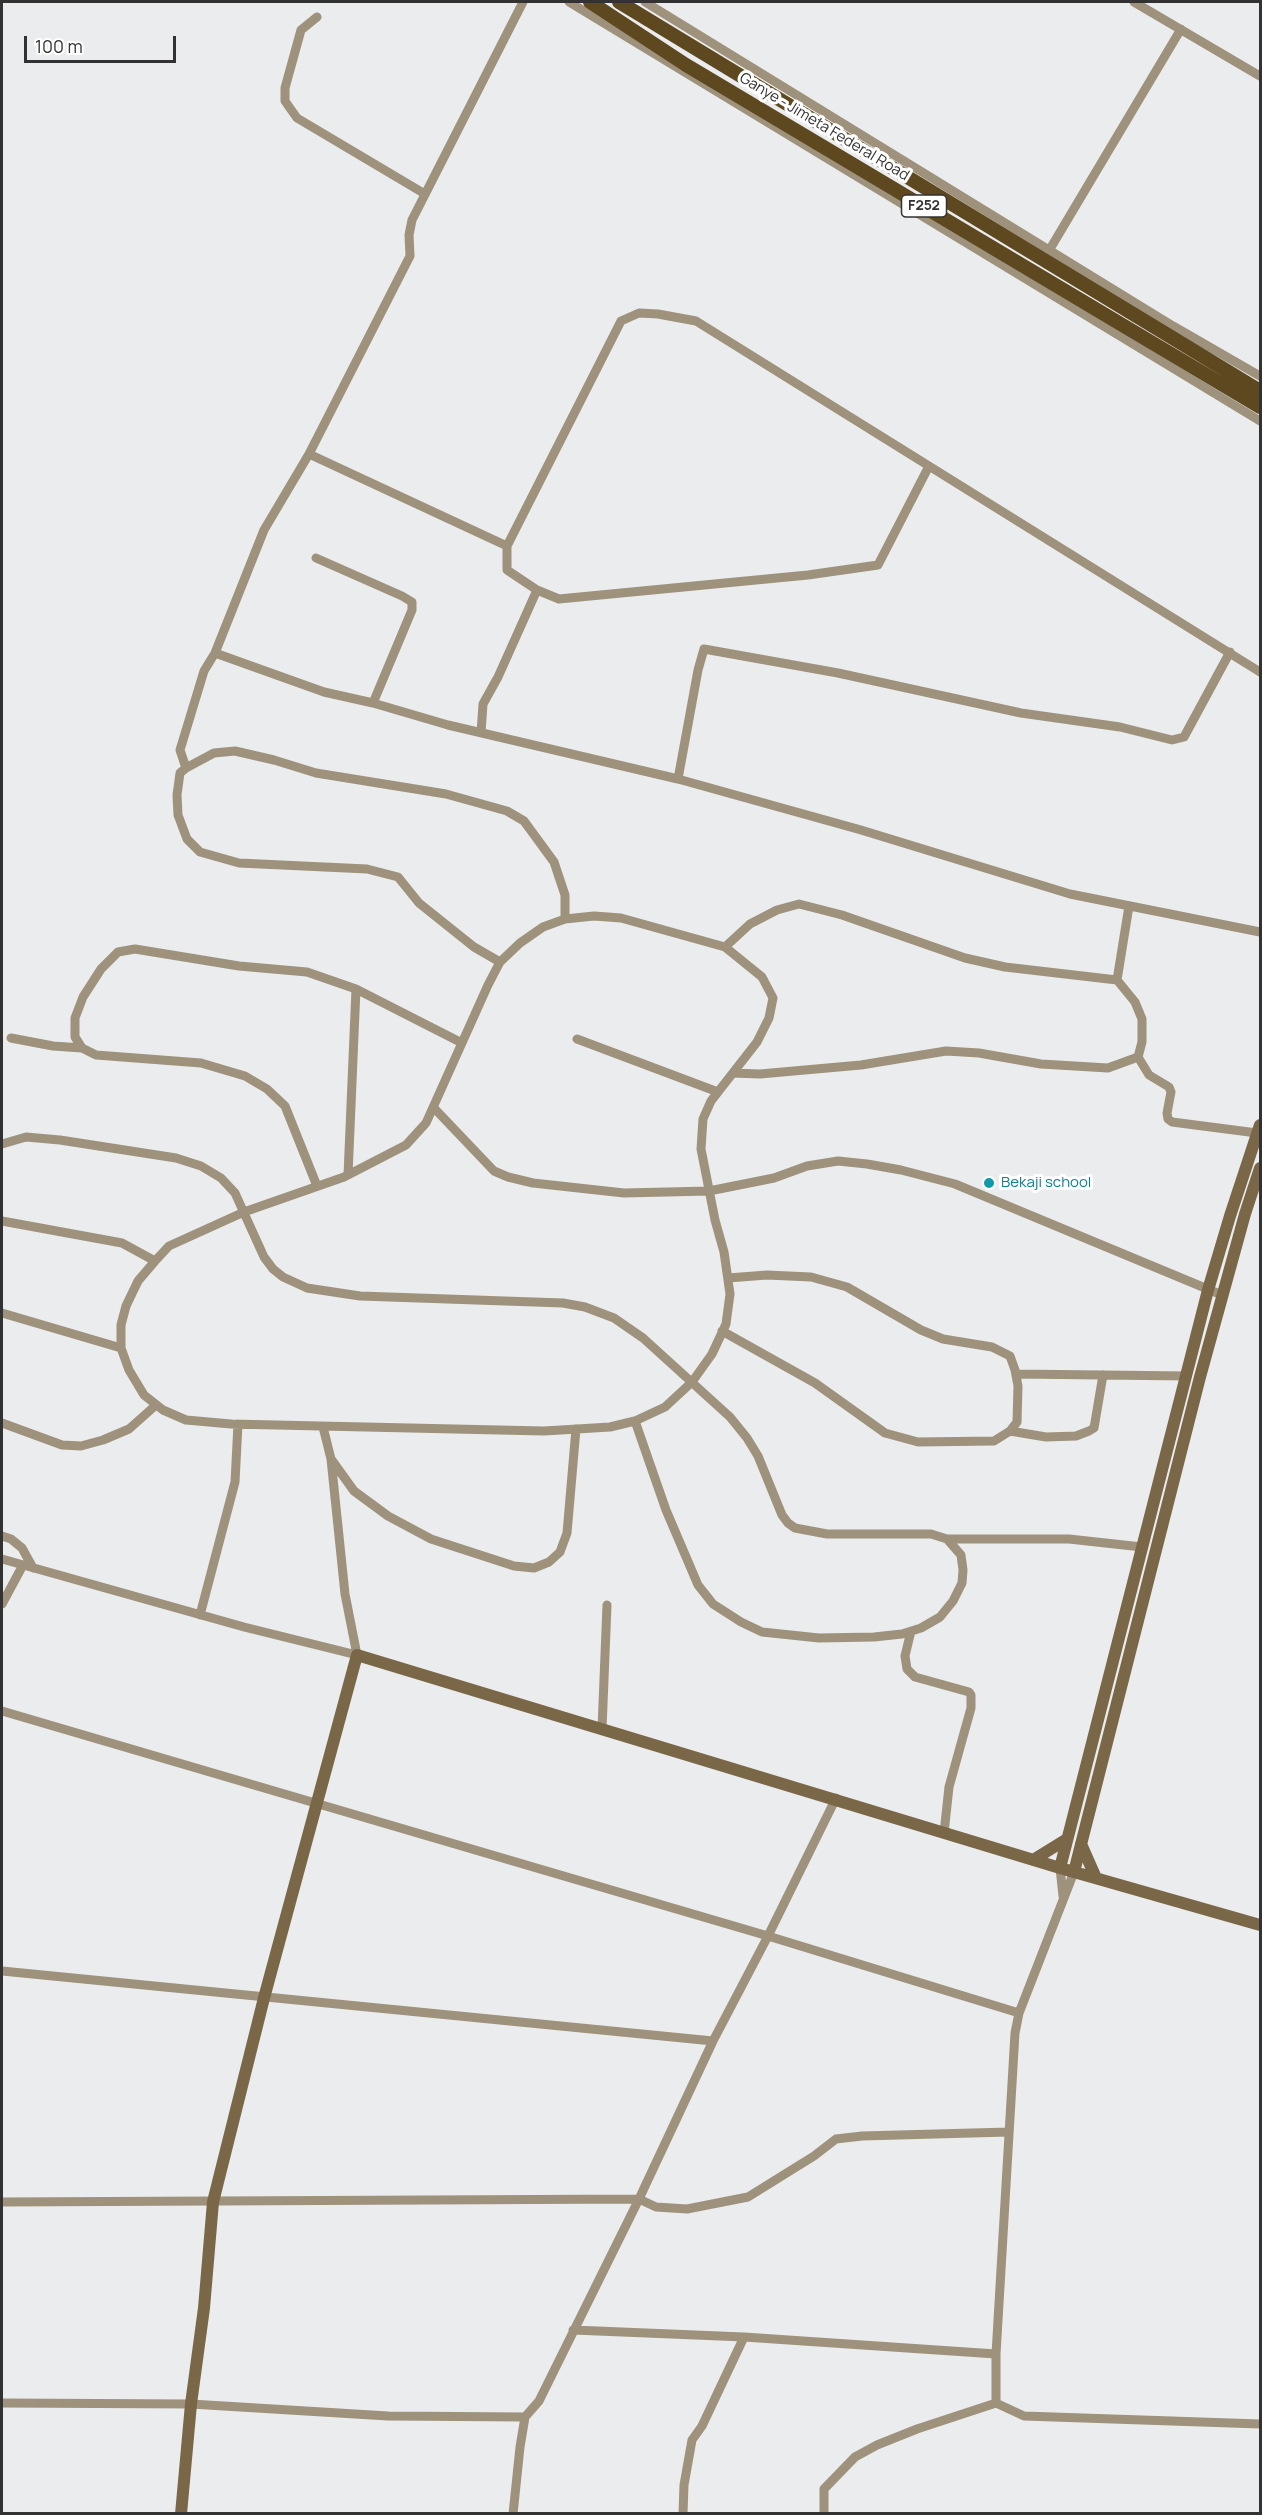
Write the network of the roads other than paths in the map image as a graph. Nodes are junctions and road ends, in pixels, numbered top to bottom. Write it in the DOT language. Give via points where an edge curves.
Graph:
graph roads {
  1 [pos="523,2"];
  2 [pos="569,2"];
  3 [pos="590,2"];
  4 [pos="619,2"];
  5 [pos="645,2"];
  6 [pos="1134,2"];
  7 [pos="317,17"];
  8 [pos="1181,29"];
  9 [pos="1260,76"];
  10 [pos="425,194"];
  11 [pos="1050,249"];
  12 [pos="1260,376"];
  13 [pos="1260,391"];
  14 [pos="1260,407"];
  15 [pos="1260,421"];
  16 [pos="309,454"];
  17 [pos="929,466"];
  18 [pos="507,546"];
  19 [pos="316,558"];
  20 [pos="537,590"];
  21 [pos="1230,652"];
  22 [pos="215,653"];
  23 [pos="1260,672"];
  24 [pos="373,703"];
  25 [pos="482,733"];
  26 [pos="186,768"];
  27 [pos="678,779"];
  28 [pos="1129,906"];
  29 [pos="565,919"];
  30 [pos="1260,932"];
  31 [pos="725,947"];
  32 [pos="500,962"];
  33 [pos="1117,980"];
  34 [pos="356,989"];
  35 [pos="11,1038"];
  36 [pos="577,1039"];
  37 [pos="462,1043"];
  38 [pos="82,1048"];
  39 [pos="1138,1057"];
  40 [pos="733,1073"];
  41 [pos="718,1092"];
  42 [pos="434,1108"];
  43 [pos="1259,1129"];
  44 [pos="2,1144"];
  45 [pos="1260,1168"];
  46 [pos="348,1175"];
  47 [pos="317,1186"];
  48 [pos="709,1191"];
  49 [pos="244,1212"];
  50 [pos="2,1221"];
  51 [pos="155,1261"];
  52 [pos="728,1278"];
  53 [pos="1208,1290"];
  54 [pos="1222,1295"];
  55 [pos="2,1313"];
  56 [pos="722,1331"];
  57 [pos="121,1348"];
  58 [pos="1016,1374"];
  59 [pos="1103,1375"];
  60 [pos="1187,1376"];
  61 [pos="692,1382"];
  62 [pos="156,1405"];
  63 [pos="636,1421"];
  64 [pos="2,1423"];
  65 [pos="238,1424"];
  66 [pos="323,1427"];
  67 [pos="576,1429"];
  68 [pos="1010,1431"];
  69 [pos="331,1459"];
  70 [pos="2,1536"];
  71 [pos="947,1539"];
  72 [pos="1142,1547"];
  73 [pos="2,1559"];
  74 [pos="23,1565"];
  75 [pos="33,1568"];
  76 [pos="2,1604"];
  77 [pos="607,1605"];
  78 [pos="200,1615"];
  79 [pos="1130,1620"];
  80 [pos="911,1631"];
  81 [pos="357,1655"];
  82 [pos="2,1711"];
  83 [pos="602,1729"];
  84 [pos="836,1798"];
  85 [pos="317,1802"];
  86 [pos="944,1833"];
  87 [pos="1067,1839"];
  88 [pos="1081,1844"];
  89 [pos="1033,1860"];
  90 [pos="1060,1868"];
  91 [pos="1074,1872"];
  92 [pos="1096,1878"];
  93 [pos="1063,1899"];
  94 [pos="1260,1925"];
  95 [pos="768,1936"];
  96 [pos="2,1971"];
  97 [pos="264,1998"];
  98 [pos="1019,2013"];
  99 [pos="713,2041"];
  100 [pos="1010,2132"];
  101 [pos="639,2199"];
  102 [pos="2,2202"];
  103 [pos="213,2202"];
  104 [pos="573,2330"];
  105 [pos="744,2337"];
  106 [pos="996,2354"];
  107 [pos="2,2403"];
  108 [pos="996,2403"];
  109 [pos="191,2404"];
  110 [pos="525,2417"];
  111 [pos="1260,2424"];
  112 [pos="181,2514"];
  113 [pos="513,2514"];
  114 [pos="683,2514"];
  115 [pos="824,2514"];
  1 -- 10 [label="street"];
  2 -- 15 [label="street"];
  3 -- 14 [label="main road, Ganye - Jimeta Federal Road / F252" via="686,64"];
  4 -- 13 [label="main road, Ganye - Jimeta Federal Road / F252"];
  5 -- 11 [label="street"];
  6 -- 8 [label="street"];
  7 -- 10 [label="street" via="301,30 285,101 297,118"];
  8 -- 9 [label="street"];
  8 -- 11 [label="street"];
  10 -- 16 [label="street" via="412,220 410,256"];
  11 -- 12 [label="street"];
  16 -- 18 [label="street"];
  16 -- 22 [label="street" via="264,530"];
  17 -- 18 [label="street" via="696,321 639,313 621,321"];
  17 -- 20 [label="street" via="878,565 605,596 559,599"];
  17 -- 21 [label="street"];
  18 -- 20 [label="street" via="507,570"];
  19 -- 24 [label="street" via="412,602"];
  20 -- 25 [label="street" via="483,704"];
  21 -- 23 [label="street"];
  21 -- 27 [label="street" via="1184,737 1172,740 704,649"];
  22 -- 24 [label="street" via="324,692"];
  22 -- 26 [label="street" via="204,671 186,726 180,750"];
  24 -- 25 [label="street"];
  25 -- 27 [label="street"];
  26 -- 29 [label="street" via="214,753 235,751 316,773 446,794 507,811 524,822 554,862 565,895"];
  26 -- 32 [label="street" via="178,778 178,815 186,840 200,852 239,863 367,869 398,878 418,903 474,947"];
  27 -- 28 [label="street" via="1070,894"];
  28 -- 30 [label="street"];
  28 -- 33 [label="street"];
  29 -- 31 [label="street" via="621,918"];
  29 -- 32 [label="street" via="543,927"];
  31 -- 33 [label="street" via="750,924 799,904 965,958 1005,967"];
  31 -- 40 [label="street" via="762,977 773,998 769,1018 757,1042"];
  32 -- 37 [label="street"];
  33 -- 39 [label="street" via="1135,1002 1142,1019"];
  34 -- 37 [label="street"];
  34 -- 38 [label="street" via="307,972 135,950 118,952 83,996 75,1018 75,1037"];
  34 -- 46 [label="street"];
  35 -- 38 [label="street"];
  36 -- 41 [label="street"];
  37 -- 42 [label="street"];
  38 -- 47 [label="street" via="96,1055 201,1063 245,1076 285,1106"];
  39 -- 40 [label="street" via="1108,1068 1041,1064 946,1051 861,1065"];
  39 -- 43 [label="street" via="1149,1075 1169,1087 1167,1113 1172,1122"];
  40 -- 41 [label="street"];
  41 -- 48 [label="street" via="703,1119 701,1149"];
  42 -- 46 [label="street" via="406,1146"];
  42 -- 48 [label="street" via="494,1171 508,1177 624,1192"];
  43 -- 53 [label="main road"];
  44 -- 49 [label="street" via="26,1137 176,1158 221,1178 235,1193"];
  45 -- 54 [label="main road"];
  46 -- 47 [label="street"];
  47 -- 49 [label="street"];
  48 -- 52 [label="street"];
  48 -- 53 [label="street" via="838,1161 901,1170 955,1184"];
  49 -- 51 [label="street" via="169,1246"];
  49 -- 61 [label="street" via="273,1269 307,1288 360,1296 585,1307 614,1318 643,1338"];
  50 -- 51 [label="street" via="122,1243"];
  51 -- 57 [label="street" via="138,1281 126,1306"];
  52 -- 56 [label="street" via="730,1294"];
  52 -- 58 [label="street" via="811,1277 847,1287 932,1335 992,1347 1010,1356"];
  53 -- 54 [label="street"];
  53 -- 60 [label="main road"];
  54 -- 79 [label="main road"];
  55 -- 57 [label="street"];
  56 -- 61 [label="street" via="712,1354"];
  56 -- 68 [label="street" via="815,1383 885,1433 918,1442 963,1443 994,1441"];
  57 -- 62 [label="street" via="144,1395"];
  58 -- 59 [label="street"];
  58 -- 68 [label="street" via="1017,1422"];
  59 -- 60 [label="street"];
  59 -- 68 [label="street" via="1094,1428 1076,1436 1046,1437"];
  60 -- 72 [label="main road"];
  61 -- 63 [label="street" via="664,1407"];
  61 -- 71 [label="street" via="747,1438 782,1515 795,1528 827,1534 931,1534"];
  62 -- 64 [label="street" via="129,1429 81,1446 62,1445"];
  62 -- 65 [label="street" via="186,1420"];
  63 -- 67 [label="street"];
  63 -- 80 [label="street" via="684,1556 698,1585 713,1604 762,1632 819,1638 874,1637"];
  65 -- 66 [label="street"];
  65 -- 78 [label="street" via="235,1482"];
  66 -- 67 [label="street"];
  66 -- 69 [label="street"];
  67 -- 69 [label="street" via="567,1533 560,1551 549,1562 534,1568 514,1566 431,1539 388,1516 354,1491"];
  69 -- 81 [label="street" via="345,1594"];
  70 -- 75 [label="street" via="22,1548"];
  71 -- 72 [label="street" via="1069,1539"];
  71 -- 80 [label="street" via="961,1555 962,1583 954,1601 940,1617"];
  72 -- 79 [label="main road"];
  73 -- 74 [label="street"];
  74 -- 75 [label="street"];
  74 -- 76 [label="street"];
  75 -- 78 [label="street"];
  77 -- 83 [label="street"];
  78 -- 81 [label="street"];
  79 -- 87 [label="main road"];
  79 -- 88 [label="main road"];
  80 -- 86 [label="street" via="905,1656 907,1669 915,1677 971,1695 949,1786"];
  81 -- 83 [label="main road"];
  81 -- 85 [label="main road"];
  82 -- 85 [label="street"];
  83 -- 84 [label="main road"];
  84 -- 86 [label="main road"];
  84 -- 95 [label="street"];
  85 -- 95 [label="street"];
  85 -- 97 [label="main road"];
  86 -- 89 [label="main road"];
  87 -- 89 [label="main road"];
  87 -- 90 [label="main road"];
  88 -- 91 [label="main road"];
  88 -- 92 [label="main road"];
  89 -- 90 [label="main road"];
  90 -- 91 [label="main road"];
  90 -- 93 [label="street"];
  91 -- 92 [label="main road"];
  91 -- 93 [label="street"];
  92 -- 94 [label="main road"];
  93 -- 98 [label="street"];
  95 -- 98 [label="street"];
  95 -- 99 [label="street"];
  96 -- 97 [label="street"];
  97 -- 99 [label="street"];
  97 -- 103 [label="main road"];
  98 -- 100 [label="street"];
  99 -- 101 [label="street"];
  100 -- 101 [label="street" via="836,2139 748,2197 687,2209 656,2207"];
  100 -- 106 [label="street"];
  101 -- 103 [label="street"];
  101 -- 104 [label="street"];
  102 -- 103 [label="street"];
  103 -- 109 [label="main road"];
  104 -- 105 [label="street"];
  104 -- 110 [label="street" via="539,2401"];
  105 -- 106 [label="street"];
  105 -- 114 [label="street" via="692,2440"];
  106 -- 108 [label="street"];
  107 -- 109 [label="street"];
  108 -- 111 [label="street" via="1024,2416"];
  108 -- 115 [label="street" via="917,2429 855,2457 824,2489"];
  109 -- 110 [label="street" via="388,2416"];
  109 -- 112 [label="main road"];
  110 -- 113 [label="street"];
}
